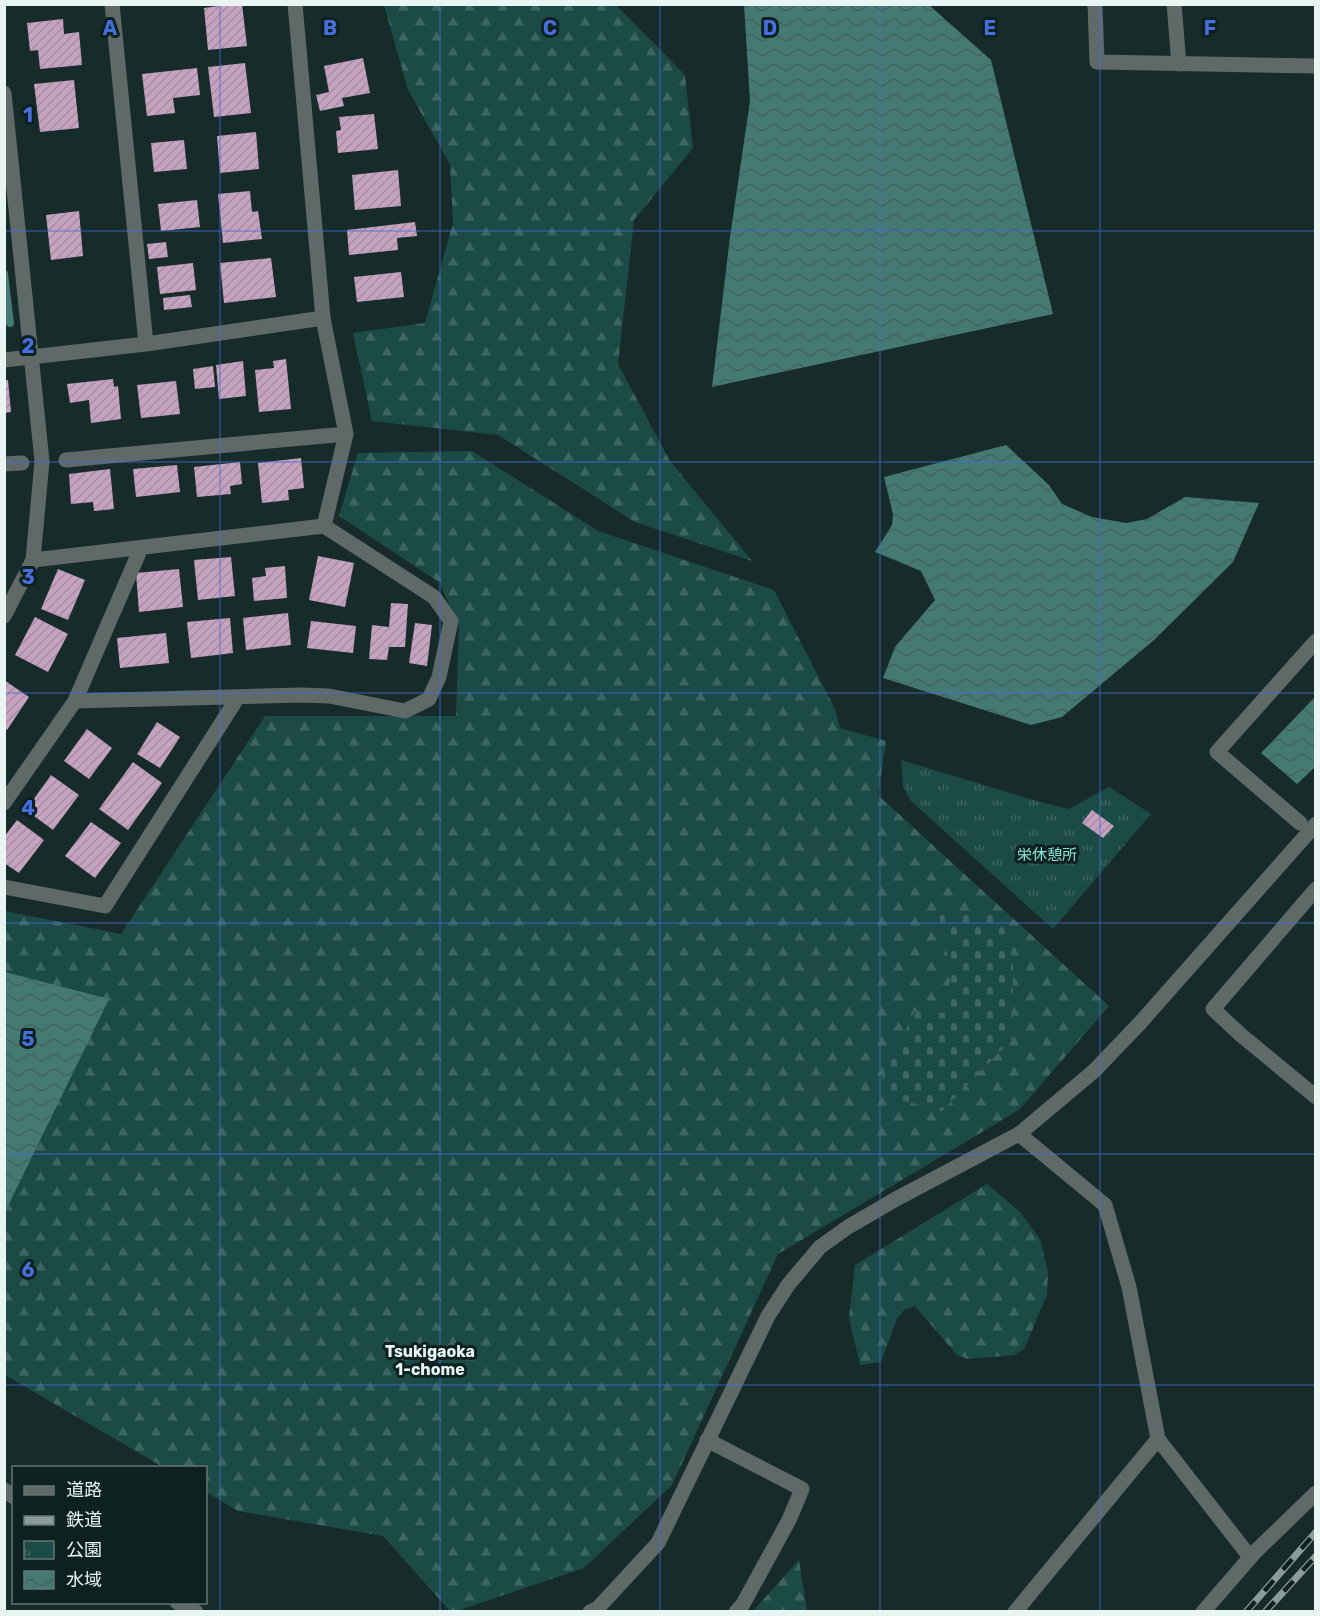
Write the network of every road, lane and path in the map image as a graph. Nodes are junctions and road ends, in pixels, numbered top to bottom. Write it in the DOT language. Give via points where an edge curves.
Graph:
graph roads {
  1 [pos="111,4"];
  2 [pos="295,4"];
  3 [pos="1095,4"];
  4 [pos="1174,4"];
  5 [pos="1179,64"];
  6 [pos="1316,66"];
  7 [pos="4,93"];
  8 [pos="323,318"];
  9 [pos="146,344"];
  10 [pos="32,357"];
  11 [pos="4,360"];
  12 [pos="346,434"];
  13 [pos="66,460"];
  14 [pos="22,463"];
  15 [pos="4,464"];
  16 [pos="324,526"];
  17 [pos="141,548"];
  18 [pos="33,560"];
  19 [pos="4,616"];
  20 [pos="1316,641"];
  21 [pos="238,696"];
  22 [pos="75,701"];
  23 [pos="4,803"];
  24 [pos="1310,828"];
  25 [pos="4,887"];
  26 [pos="1316,889"];
  27 [pos="1316,1097"];
  28 [pos="1019,1134"];
  29 [pos="1158,1439"];
  30 [pos="707,1440"];
  31 [pos="1316,1493"];
  32 [pos="1250,1557"];
  33 [pos="181,1604"];
  34 [pos="196,1611"];
  35 [pos="590,1611"];
  36 [pos="736,1611"];
  37 [pos="1015,1611"];
  38 [pos="1203,1611"];
  1 -- 9 [label="street"];
  2 -- 8 [label="street"];
  3 -- 5 [label="street" via="1097,62"];
  4 -- 5 [label="street"];
  5 -- 6 [label="street"];
  7 -- 10 [label="street"];
  8 -- 9 [label="street"];
  8 -- 12 [label="street"];
  9 -- 10 [label="street"];
  10 -- 11 [label="street"];
  10 -- 18 [label="street" via="42,461"];
  12 -- 13 [label="street"];
  12 -- 16 [label="street"];
  14 -- 15 [label="street"];
  16 -- 17 [label="street"];
  16 -- 21 [label="street" via="434,597 451,621 439,677 429,699 405,711 329,696"];
  17 -- 18 [label="street"];
  17 -- 22 [label="street"];
  18 -- 19 [label="street"];
  20 -- 24 [label="street" via="1217,752"];
  21 -- 22 [label="street"];
  21 -- 25 [label="street" via="105,906"];
  22 -- 23 [label="street"];
  24 -- 28 [label="street" via="1094,1071"];
  26 -- 27 [label="street" via="1213,1009"];
  28 -- 29 [label="street" via="1105,1205 1129,1287"];
  28 -- 30 [label="street" via="896,1199 820,1246 768,1316"];
  29 -- 32 [label="street"];
  29 -- 37 [label="street"];
  30 -- 35 [label="street" via="658,1543 597,1609"];
  30 -- 36 [label="street" via="802,1489"];
  31 -- 32 [label="street"];
  32 -- 38 [label="street"];
  33 -- 34 [label="street"];
}
